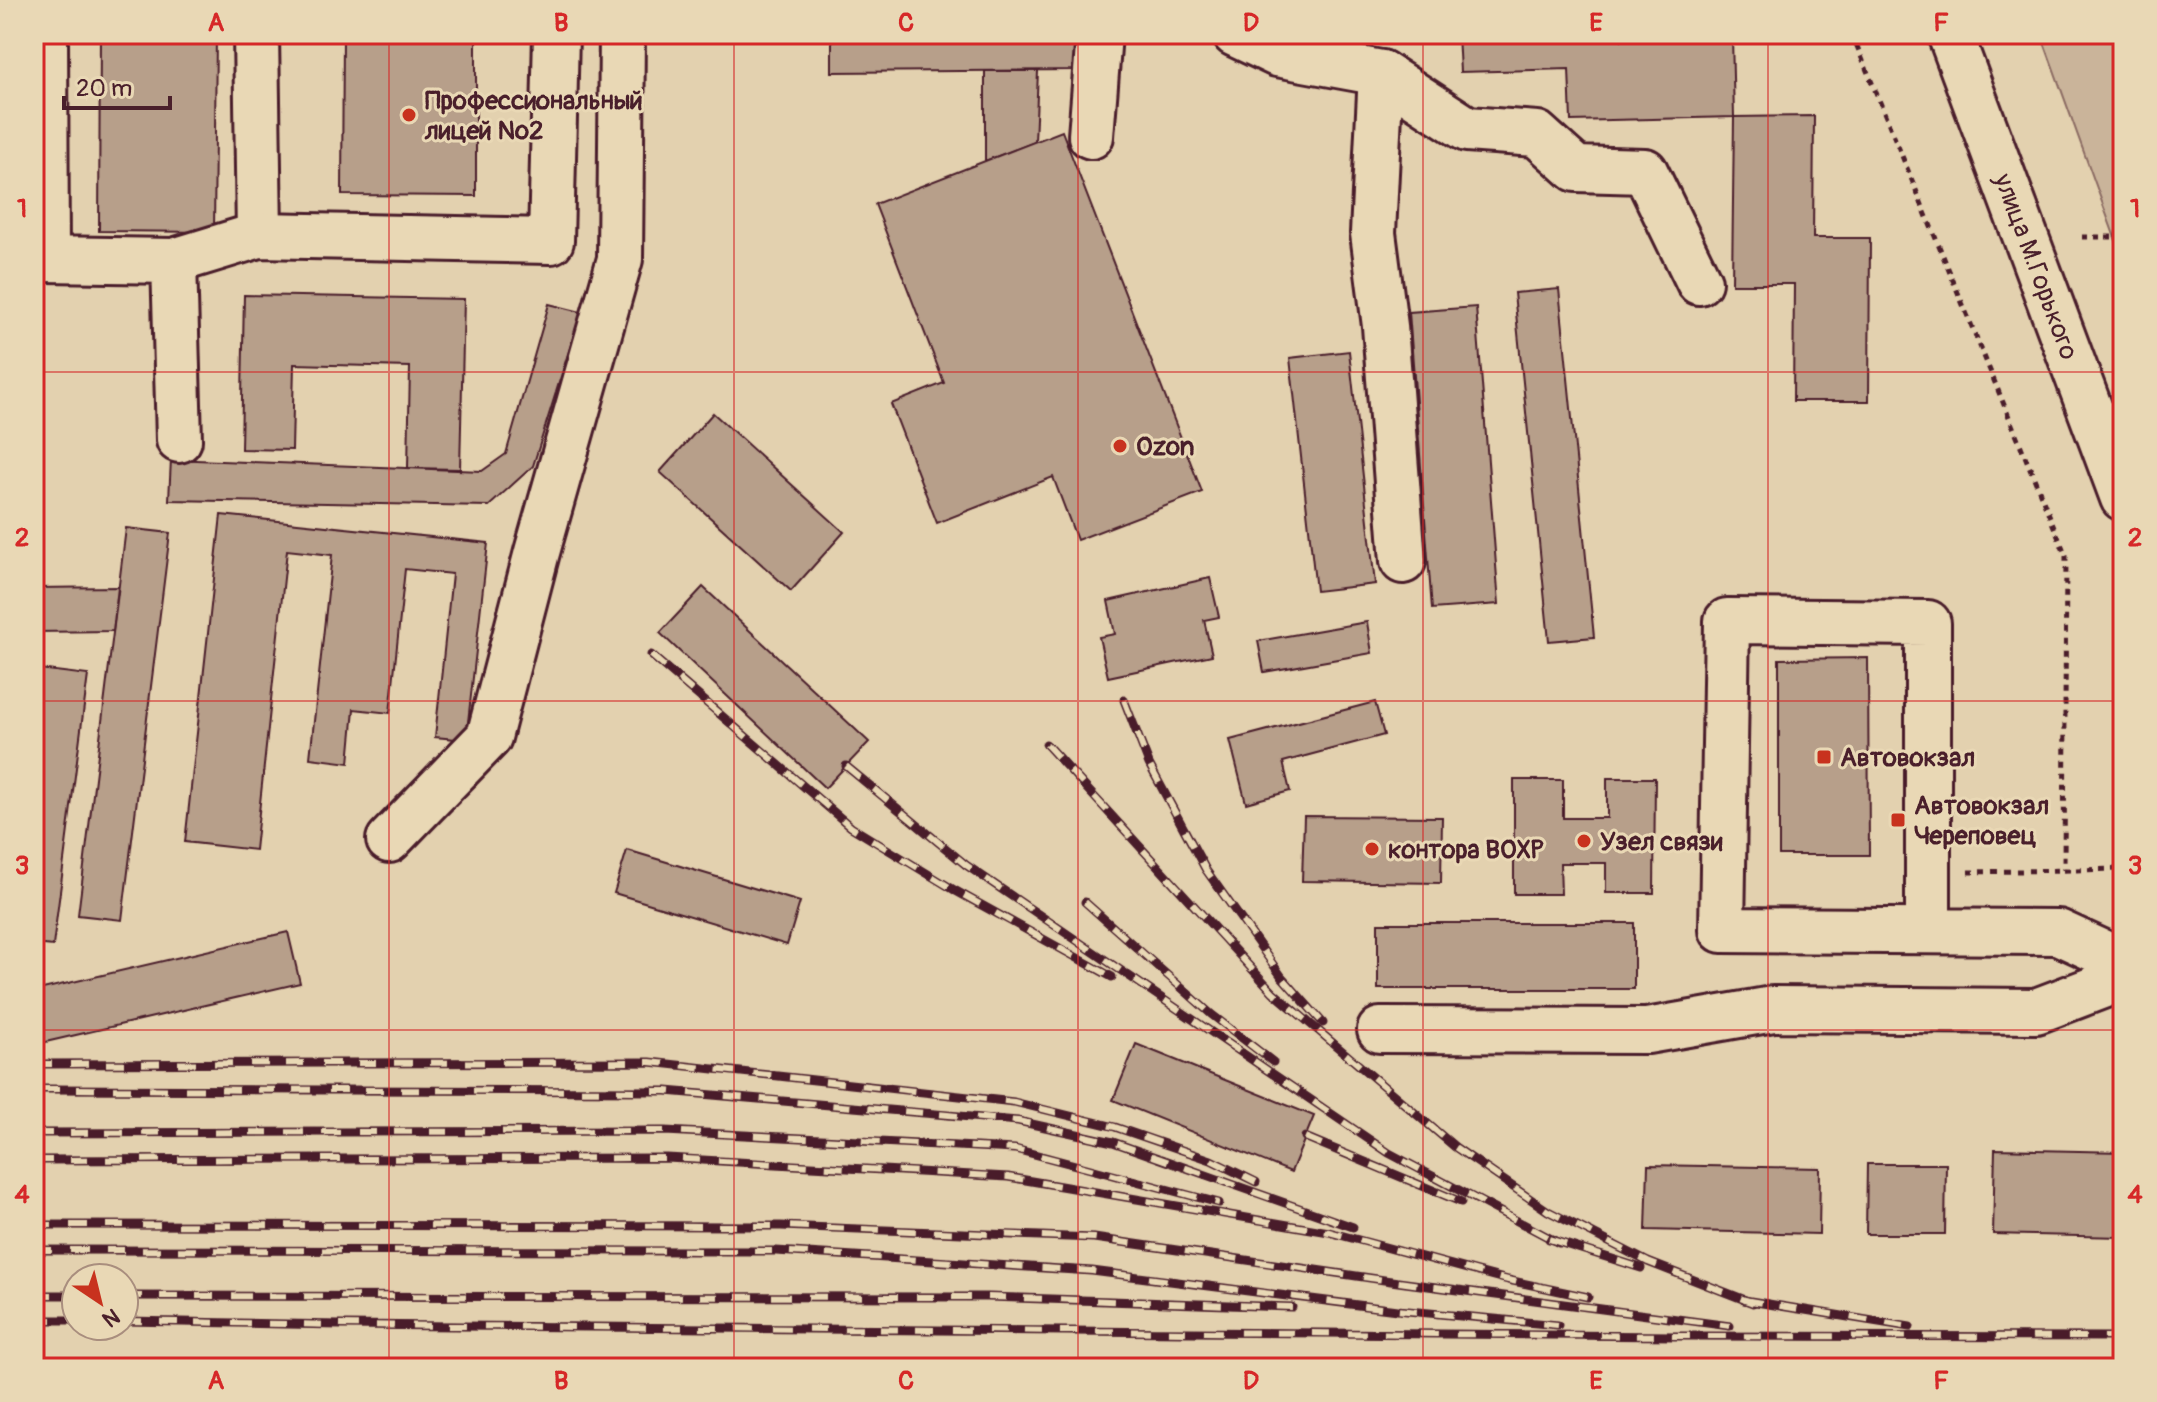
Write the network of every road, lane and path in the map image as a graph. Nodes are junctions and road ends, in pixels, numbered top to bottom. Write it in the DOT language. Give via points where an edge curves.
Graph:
graph roads {
  1 [pos="45,34"];
  2 [pos="256,34"];
  3 [pos="556,34"];
  4 [pos="622,34"];
  5 [pos="1099,34"];
  6 [pos="1235,34"];
  7 [pos="1852,34"];
  8 [pos="1950,34"];
  9 [pos="1381,73"];
  10 [pos="1091,136"];
  11 [pos="2123,183"];
  12 [pos="259,235"];
  13 [pos="2082,237"];
  14 [pos="2120,237"];
  15 [pos="174,261"];
  16 [pos="1699,282"];
  17 [pos="179,440"];
  18 [pos="2123,498"];
  19 [pos="1403,561"];
  20 [pos="389,840"];
  21 [pos="2123,869"];
  22 [pos="2064,870"];
  23 [pos="1928,873"];
  24 [pos="1928,930"];
  25 [pos="2123,962"];
  26 [pos="2123,978"];
  27 [pos="1380,1030"];
  1 -- 15 [label="street" via="46,259"];
  2 -- 12 [label="street"];
  3 -- 12 [label="street" via="551,241"];
  4 -- 20 [label="street" via="620,259 489,737"];
  5 -- 10 [label="street"];
  6 -- 9 [label="street" via="1277,54"];
  7 -- 22 [label="path" via="2066,556"];
  8 -- 18 [label="street, улица М.Горького"];
  9 -- 16 [label="street" via="1467,129 1537,134 1576,169 1645,171"];
  9 -- 19 [label="street" via="1373,233"];
  11 -- 14 [label="path"];
  12 -- 15 [label="street"];
  13 -- 14 [label="path"];
  15 -- 17 [label="street"];
  21 -- 22 [label="path"];
  22 -- 23 [label="path"];
  23 -- 24 [label="street"];
  23 -- 24 [label="street" via="1928,623 1727,621 1722,930"];
  24 -- 25 [label="street" via="2058,932"];
  26 -- 27 [label="street" via="2036,1011 1773,1009 1647,1031"];
}
